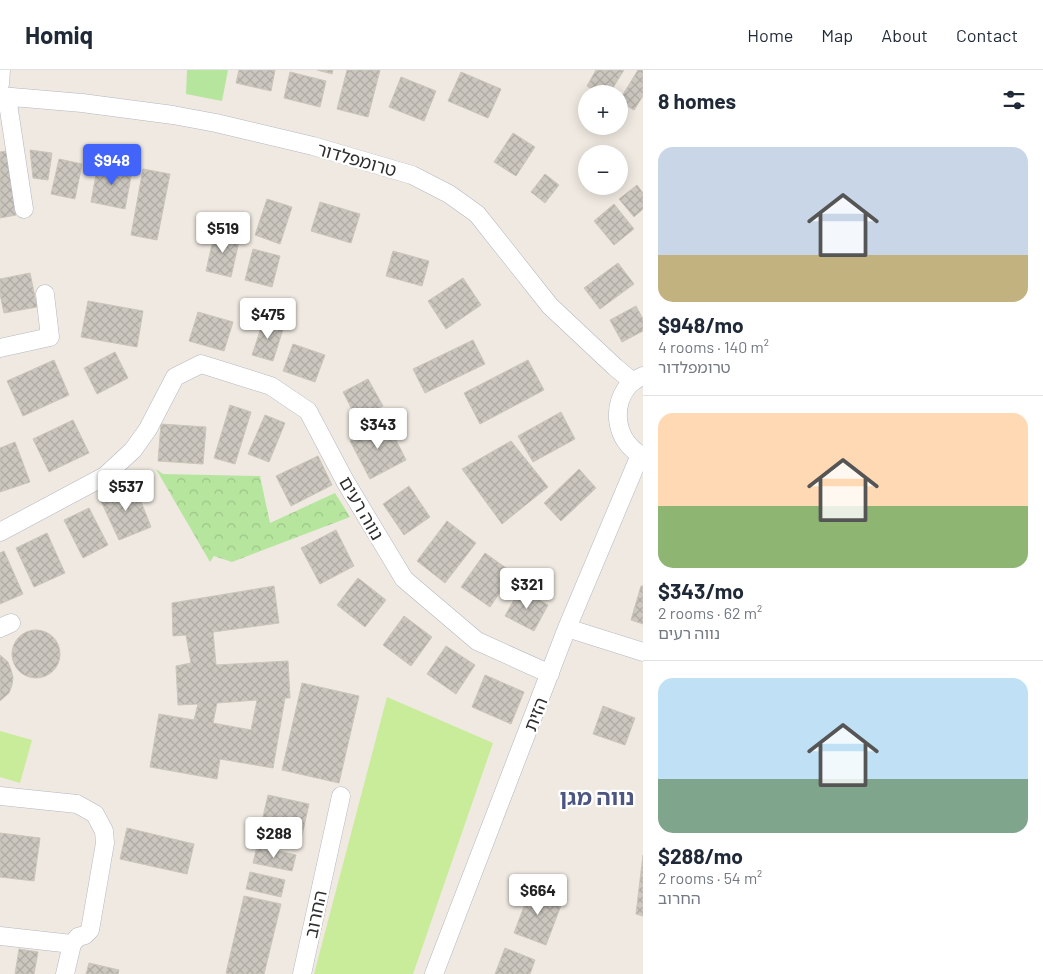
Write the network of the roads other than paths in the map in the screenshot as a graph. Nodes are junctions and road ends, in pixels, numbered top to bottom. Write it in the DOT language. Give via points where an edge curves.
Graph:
graph roads {
  1 [pos="1,70"];
  2 [pos="2,92"];
  3 [pos="24,209"];
  4 [pos="45,294"];
  5 [pos="0,348"];
  6 [pos="638,379"];
  7 [pos="641,456"];
  8 [pos="0,532"];
  9 [pos="567,628"];
  10 [pos="643,652"];
  11 [pos="550,674"];
  12 [pos="0,796"];
  13 [pos="341,796"];
  14 [pos="0,936"];
  15 [pos="72,944"];
  16 [pos="65,974"];
  17 [pos="302,974"];
  18 [pos="434,974"];
  1 -- 2 [label="street"];
  2 -- 3 [label="street"];
  2 -- 6 [label="street, טרומפלדור" via="216,123 313,146 412,175 449,194 477,214 550,306 615,367"];
  4 -- 5 [label="street" via="50,337"];
  6 -- 7 [label="street" via="624,393 618,406 618,420 621,434"];
  7 -- 9 [label="street, הזית"];
  8 -- 11 [label="street, נווה רעים" via="105,476 133,450 148,429 175,377 202,364 272,386 308,411 404,579 477,641"];
  9 -- 10 [label="street"];
  9 -- 11 [label="street, הזית"];
  11 -- 18 [label="street, הזית"];
  12 -- 15 [label="street" via="77,804 95,814 104,831 105,843 90,930"];
  13 -- 17 [label="street, החרוב"];
  14 -- 15 [label="street"];
  15 -- 16 [label="street"];
}
